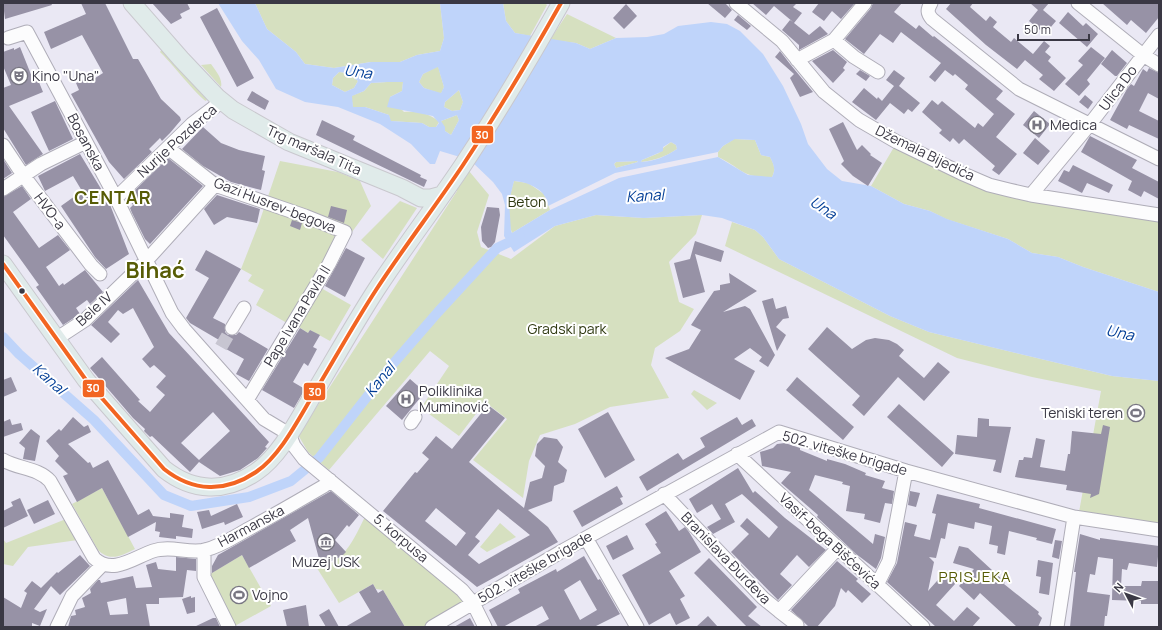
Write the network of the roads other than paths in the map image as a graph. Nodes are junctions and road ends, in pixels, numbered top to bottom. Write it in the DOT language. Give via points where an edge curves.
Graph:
graph roads {
  1 [pos="132,3"];
  2 [pos="561,3"];
  3 [pos="736,3"];
  4 [pos="865,3"];
  5 [pos="931,3"];
  6 [pos="1078,3"];
  7 [pos="1159,35"];
  8 [pos="8,38"];
  9 [pos="834,40"];
  10 [pos="1143,55"];
  11 [pos="797,60"];
  12 [pos="1159,65"];
  13 [pos="878,72"];
  14 [pos="221,102"];
  15 [pos="1090,124"];
  16 [pos="82,144"];
  17 [pos="3,145"];
  18 [pos="168,148"];
  19 [pos="1159,159"];
  20 [pos="23,175"];
  21 [pos="216,185"];
  22 [pos="3,189"];
  23 [pos="446,189"];
  24 [pos="1031,195"];
  25 [pos="116,198"];
  26 [pos="421,198"];
  27 [pos="428,214"];
  28 [pos="1159,215"];
  29 [pos="345,232"];
  30 [pos="146,261"];
  31 [pos="3,264"];
  32 [pos="100,274"];
  33 [pos="244,308"];
  34 [pos="232,328"];
  35 [pos="56,339"];
  36 [pos="247,400"];
  37 [pos="289,434"];
  38 [pos="737,454"];
  39 [pos="273,456"];
  40 [pos="304,459"];
  41 [pos="3,460"];
  42 [pos="906,471"];
  43 [pos="326,477"];
  44 [pos="664,494"];
  45 [pos="1074,518"];
  46 [pos="1159,530"];
  47 [pos="586,538"];
  48 [pos="837,549"];
  49 [pos="204,550"];
  50 [pos="103,564"];
  51 [pos="877,585"];
  52 [pos="473,603"];
  53 [pos="779,611"];
  54 [pos="797,625"];
  55 [pos="57,627"];
  56 [pos="229,627"];
  57 [pos="432,627"];
  58 [pos="485,627"];
  59 [pos="637,627"];
  60 [pos="923,627"];
  61 [pos="1057,627"];
  1 -- 14 [label="main road, Trg maršala Tita"];
  2 -- 23 [label="main road" via="496,113"];
  3 -- 11 [label="street, Džemala Bijedića" via="782,41"];
  4 -- 9 [label="street"];
  5 -- 15 [label="street" via="928,14 932,19 1019,89"];
  6 -- 10 [label="street"];
  7 -- 10 [label="street, Ulica Do"];
  8 -- 16 [label="street, Bosanska" via="27,32"];
  9 -- 11 [label="street"];
  9 -- 13 [label="street"];
  10 -- 12 [label="street"];
  10 -- 15 [label="street, Ulica Do"];
  11 -- 24 [label="street, Džemala Bijedića" via="824,92 866,124 897,142 961,173 989,184"];
  14 -- 18 [label="street, Nurije Pozderca" via="204,114"];
  14 -- 26 [label="main road, Trg maršala Tita" via="289,142"];
  15 -- 19 [label="street"];
  15 -- 24 [label="street, Ulica Do"];
  16 -- 20 [label="street"];
  16 -- 25 [label="street, Bosanska"];
  17 -- 20 [label="street, HVO-a"];
  18 -- 21 [label="street, Gazi Husrev-begova"];
  18 -- 25 [label="street, Nurije Pozderca"];
  20 -- 22 [label="street"];
  20 -- 32 [label="street, HVO-a"];
  21 -- 29 [label="street, Gazi Husrev-begova"];
  21 -- 30 [label="street, Bele IV"];
  23 -- 26 [label="main road" via="432,198"];
  23 -- 27 [label="main road"];
  24 -- 28 [label="street, Džemala Bijedića"];
  25 -- 30 [label="street, Bosanska"];
  26 -- 27 [label="main road"];
  27 -- 37 [label="main road" via="376,291"];
  29 -- 36 [label="street, Pape Ivana Pavla II" via="329,264"];
  30 -- 35 [label="street, Bele IV" via="85,320"];
  30 -- 36 [label="street, Bosanska" via="172,313"];
  31 -- 35 [label="main road"];
  33 -- 34 [label="street"];
  35 -- 39 [label="main road" via="123,425 176,479 196,487 209,488 235,482 256,472"];
  36 -- 37 [label="street, Bosanska" via="264,419"];
  37 -- 39 [label="main road"];
  37 -- 40 [label="street, 5. korpusa"];
  38 -- 42 [label="street, 502. viteške brigade" via="780,432"];
  38 -- 44 [label="street, 502. viteške brigade"];
  38 -- 48 [label="street, Vasif-bega Bišćevića"];
  39 -- 40 [label="street, 5. korpusa" via="286,455"];
  40 -- 43 [label="street, 5. korpusa"];
  41 -- 50 [label="street" via="45,476 50,481 94,558"];
  42 -- 45 [label="street, 502. viteške brigade"];
  42 -- 51 [label="street" via="889,561"];
  43 -- 49 [label="street, Harmanska" via="324,486 234,537"];
  43 -- 52 [label="street, 5. korpusa" via="439,569"];
  44 -- 47 [label="street, 502. viteške brigade"];
  44 -- 53 [label="street, Branislava Đurđeva" via="763,598"];
  45 -- 46 [label="street, 502. viteške brigade"];
  45 -- 61 [label="street"];
  47 -- 52 [label="street, 502. viteške brigade"];
  47 -- 59 [label="street"];
  48 -- 51 [label="street, Vasif-bega Bišćevića"];
  48 -- 53 [label="street, Branislava Đurđeva"];
  49 -- 50 [label="street, Harmanska" via="168,548 154,550 118,565"];
  49 -- 56 [label="street" via="204,577"];
  50 -- 55 [label="street" via="72,596"];
  51 -- 60 [label="street, Vasif-bega Bišćevića"];
  52 -- 57 [label="street, 502. viteške brigade"];
  52 -- 58 [label="street, 5. korpusa"];
  53 -- 54 [label="street"];
}
